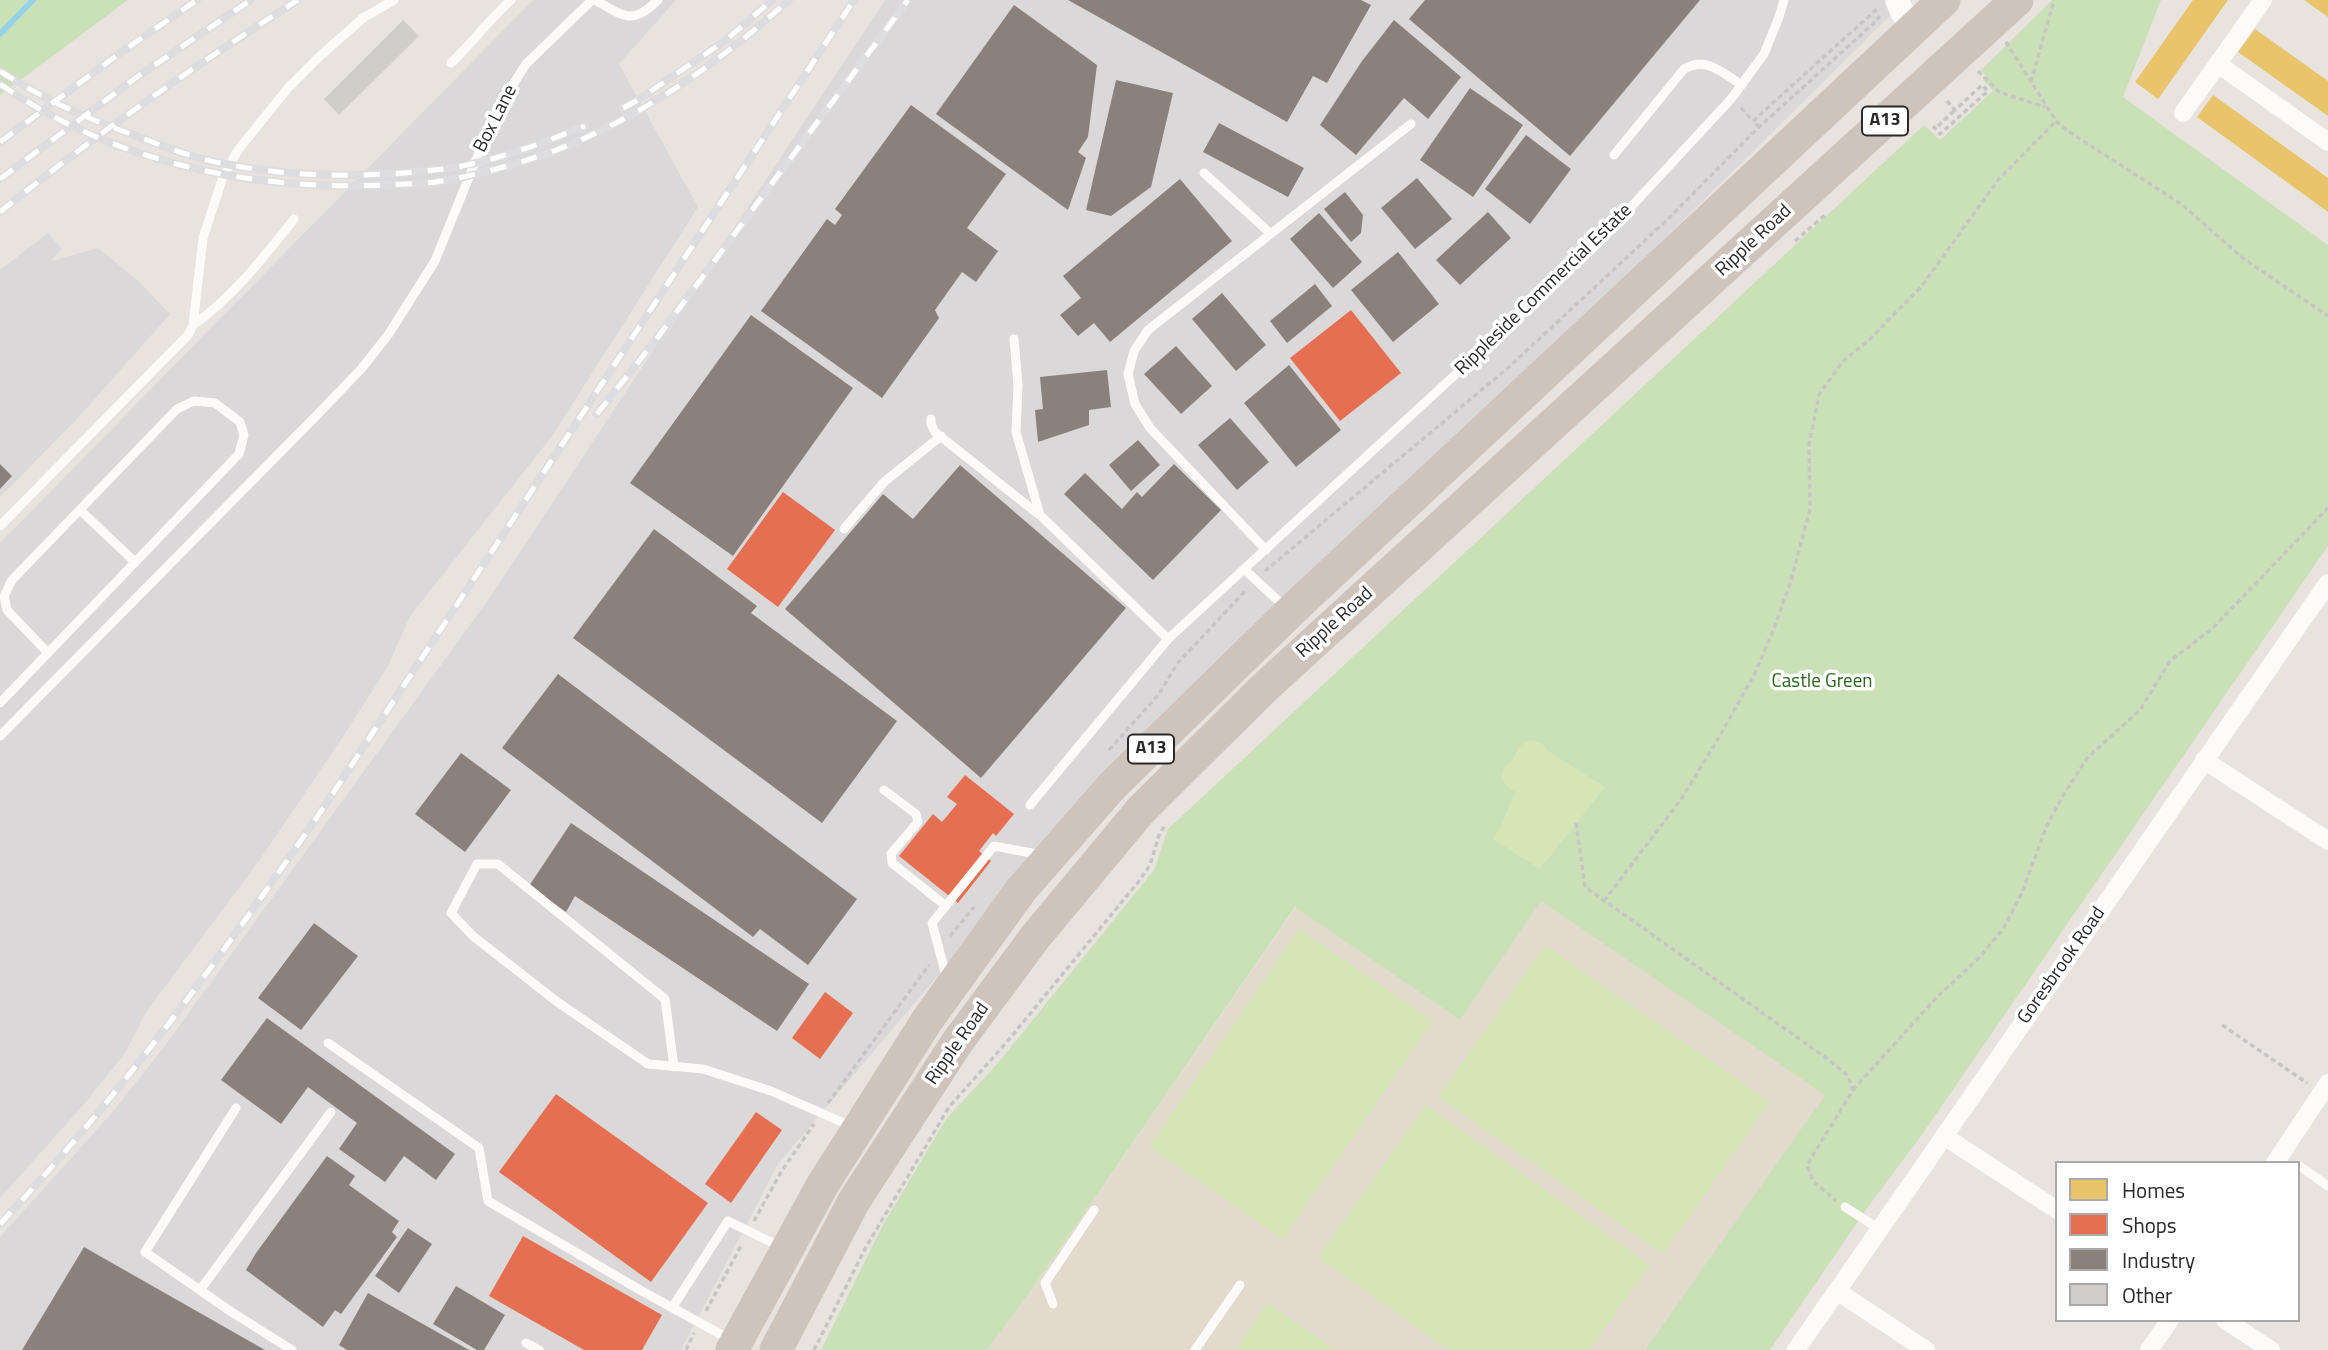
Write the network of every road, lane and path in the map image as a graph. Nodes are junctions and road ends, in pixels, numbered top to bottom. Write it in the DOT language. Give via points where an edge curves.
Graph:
graph roads {
  1 [pos="394,0"];
  2 [pos="511,0"];
  3 [pos="593,0"];
  4 [pos="658,0"];
  5 [pos="1784,0"];
  6 [pos="1944,0"];
  7 [pos="2017,0"];
  8 [pos="2054,0"];
  9 [pos="2263,0"];
  10 [pos="1875,11"];
  11 [pos="1897,11"];
  12 [pos="2006,41"];
  13 [pos="452,63"];
  14 [pos="2218,64"];
  15 [pos="1978,71"];
  16 [pos="2031,82"];
  17 [pos="1742,85"];
  18 [pos="1946,100"];
  19 [pos="2047,107"];
  20 [pos="1955,110"];
  21 [pos="2183,113"];
  22 [pos="2056,121"];
  23 [pos="1411,124"];
  24 [pos="1759,127"];
  25 [pos="2328,142"];
  26 [pos="1614,155"];
  27 [pos="1204,173"];
  28 [pos="1825,215"];
  29 [pos="294,219"];
  30 [pos="1271,234"];
  31 [pos="1794,242"];
  32 [pos="2328,316"];
  33 [pos="193,325"];
  34 [pos="1014,339"];
  35 [pos="931,419"];
  36 [pos="941,436"];
  37 [pos="2328,508"];
  38 [pos="80,510"];
  39 [pos="1040,515"];
  40 [pos="0,526"];
  41 [pos="844,529"];
  42 [pos="1266,550"];
  43 [pos="135,562"];
  44 [pos="1244,569"];
  45 [pos="1255,580"];
  46 [pos="2328,583"];
  47 [pos="1290,612"];
  48 [pos="1168,639"];
  49 [pos="48,653"];
  50 [pos="1177,664"];
  51 [pos="0,703"];
  52 [pos="0,736"];
  53 [pos="2204,760"];
  54 [pos="884,790"];
  55 [pos="1030,805"];
  56 [pos="1173,817"];
  57 [pos="1576,823"];
  58 [pos="2328,841"];
  59 [pos="1051,856"];
  60 [pos="1604,901"];
  61 [pos="946,906"];
  62 [pos="950,989"];
  63 [pos="2222,1025"];
  64 [pos="328,1043"];
  65 [pos="674,1067"];
  66 [pos="1853,1090"];
  67 [pos="2323,1096"];
  68 [pos="236,1108"];
  69 [pos="331,1112"];
  70 [pos="858,1129"];
  71 [pos="1944,1136"];
  72 [pos="2288,1161"];
  73 [pos="2300,1168"];
  74 [pos="2328,1186"];
  75 [pos="1844,1207"];
  76 [pos="2055,1209"];
  77 [pos="1094,1210"];
  78 [pos="1879,1230"];
  79 [pos="787,1250"];
  80 [pos="1240,1285"];
  81 [pos="200,1290"];
  82 [pos="1837,1291"];
  83 [pos="1053,1304"];
  84 [pos="672,1308"];
  85 [pos="2169,1322"];
  86 [pos="2228,1322"];
  87 [pos="526,1343"];
  88 [pos="734,1346"];
  89 [pos="292,1350"];
  90 [pos="539,1350"];
  91 [pos="776,1350"];
  92 [pos="814,1350"];
  93 [pos="1195,1350"];
  94 [pos="1796,1350"];
  95 [pos="1926,1350"];
  96 [pos="2149,1350"];
  97 [pos="2271,1350"];
  1 -- 33 [label="lane" via="363,18 321,55 237,150 203,238"];
  2 -- 13 [label="lane"];
  3 -- 4 [label="lane" via="632,17"];
  3 -- 52 [label="lane, Box Lane" via="526,64 506,94 435,261 362,368"];
  5 -- 17 [label="lane, Rippleside Commercial Estate" via="1764,54"];
  6 -- 11 [label="highway, Ripple Road / A13"];
  7 -- 91 [label="highway, Ripple Road / A13" via="1263,689 1141,810 1035,936 958,1041 854,1201"];
  8 -- 16 [label="path"];
  9 -- 14 [label="street"];
  10 -- 24 [label="path" via="1754,121"];
  11 -- 24 [label="path" via="1879,16"];
  11 -- 47 [label="highway, Ripple Road / A13"];
  12 -- 16 [label="path"];
  14 -- 21 [label="street"];
  14 -- 25 [label="street"];
  15 -- 19 [label="path" via="1999,92"];
  16 -- 19 [label="path"];
  17 -- 26 [label="lane" via="1703,64 1684,69"];
  17 -- 42 [label="lane, Rippleside Commercial Estate" via="1594,247"];
  18 -- 20 [label="path"];
  19 -- 22 [label="path"];
  20 -- 20 [label="path" via="1935,126 1940,134 1988,91 1982,85"];
  22 -- 32 [label="path" via="2181,204 2244,259"];
  22 -- 60 [label="path" via="1998,180 1921,287 1843,361 1819,396 1809,444 1810,509 1773,631 1754,675 1682,797"];
  23 -- 30 [label="lane"];
  24 -- 45 [label="path" via="1509,367"];
  27 -- 30 [label="lane"];
  28 -- 31 [label="path"];
  29 -- 33 [label="lane" via="241,282"];
  30 -- 42 [label="lane" via="1148,330 1134,351 1128,374 1135,404 1150,428"];
  33 -- 40 [label="lane"];
  34 -- 39 [label="lane" via="1016,432"];
  35 -- 36 [label="lane"];
  36 -- 39 [label="lane"];
  36 -- 41 [label="lane" via="884,482"];
  37 -- 66 [label="path" via="2212,629 2170,661 2140,710 2087,758 2047,825 2003,929"];
  38 -- 43 [label="lane"];
  38 -- 43 [label="lane" via="177,409 194,401 215,403 240,422 244,435 239,454"];
  38 -- 49 [label="lane" via="12,580 4,596 6,610"];
  39 -- 48 [label="lane"];
  42 -- 44 [label="lane, Rippleside Commercial Estate"];
  43 -- 49 [label="lane"];
  44 -- 45 [label="lane"];
  44 -- 48 [label="lane, Rippleside Commercial Estate"];
  45 -- 47 [label="lane"];
  45 -- 50 [label="path"];
  46 -- 53 [label="street, Goresbrook Road"];
  47 -- 59 [label="highway, Ripple Road / A13" via="1113,785"];
  48 -- 55 [label="lane, Rippleside Commercial Estate"];
  49 -- 51 [label="lane"];
  53 -- 58 [label="street"];
  53 -- 71 [label="street, Goresbrook Road"];
  54 -- 61 [label="lane" via="916,814 918,822 891,854 892,863"];
  56 -- 92 [label="path" via="1159,835 1150,865 1139,881 949,1107 866,1247"];
  57 -- 60 [label="path" via="1585,887"];
  59 -- 61 [label="lane" via="994,846"];
  59 -- 62 [label="highway, Ripple Road / A13"];
  60 -- 66 [label="path" via="1829,1060 1848,1076"];
  61 -- 62 [label="lane" via="932,923"];
  62 -- 70 [label="highway, Ripple Road / A13"];
  63 -- 67 [label="path"];
  64 -- 84 [label="lane" via="479,1148 488,1201"];
  65 -- 65 [label="lane" via="648,1064 473,936 451,913 477,864 498,864 665,999"];
  65 -- 70 [label="lane" via="703,1069 771,1091"];
  66 -- 75 [label="path" via="1807,1165 1813,1181"];
  67 -- 72 [label="street"];
  68 -- 81 [label="lane" via="145,1252"];
  69 -- 81 [label="lane"];
  70 -- 79 [label="highway, Ripple Road / A13"];
  71 -- 76 [label="street"];
  71 -- 78 [label="street, Goresbrook Road"];
  73 -- 74 [label="lane"];
  75 -- 78 [label="lane"];
  77 -- 83 [label="lane" via="1045,1283"];
  78 -- 82 [label="street, Goresbrook Road"];
  79 -- 84 [label="lane" via="728,1221"];
  79 -- 88 [label="highway, Ripple Road / A13"];
  80 -- 93 [label="lane"];
  81 -- 89 [label="lane"];
  82 -- 94 [label="street, Goresbrook Road"];
  82 -- 95 [label="street"];
  84 -- 88 [label="lane"];
  85 -- 96 [label="street"];
  86 -- 97 [label="street"];
  87 -- 90 [label="lane"];
}
